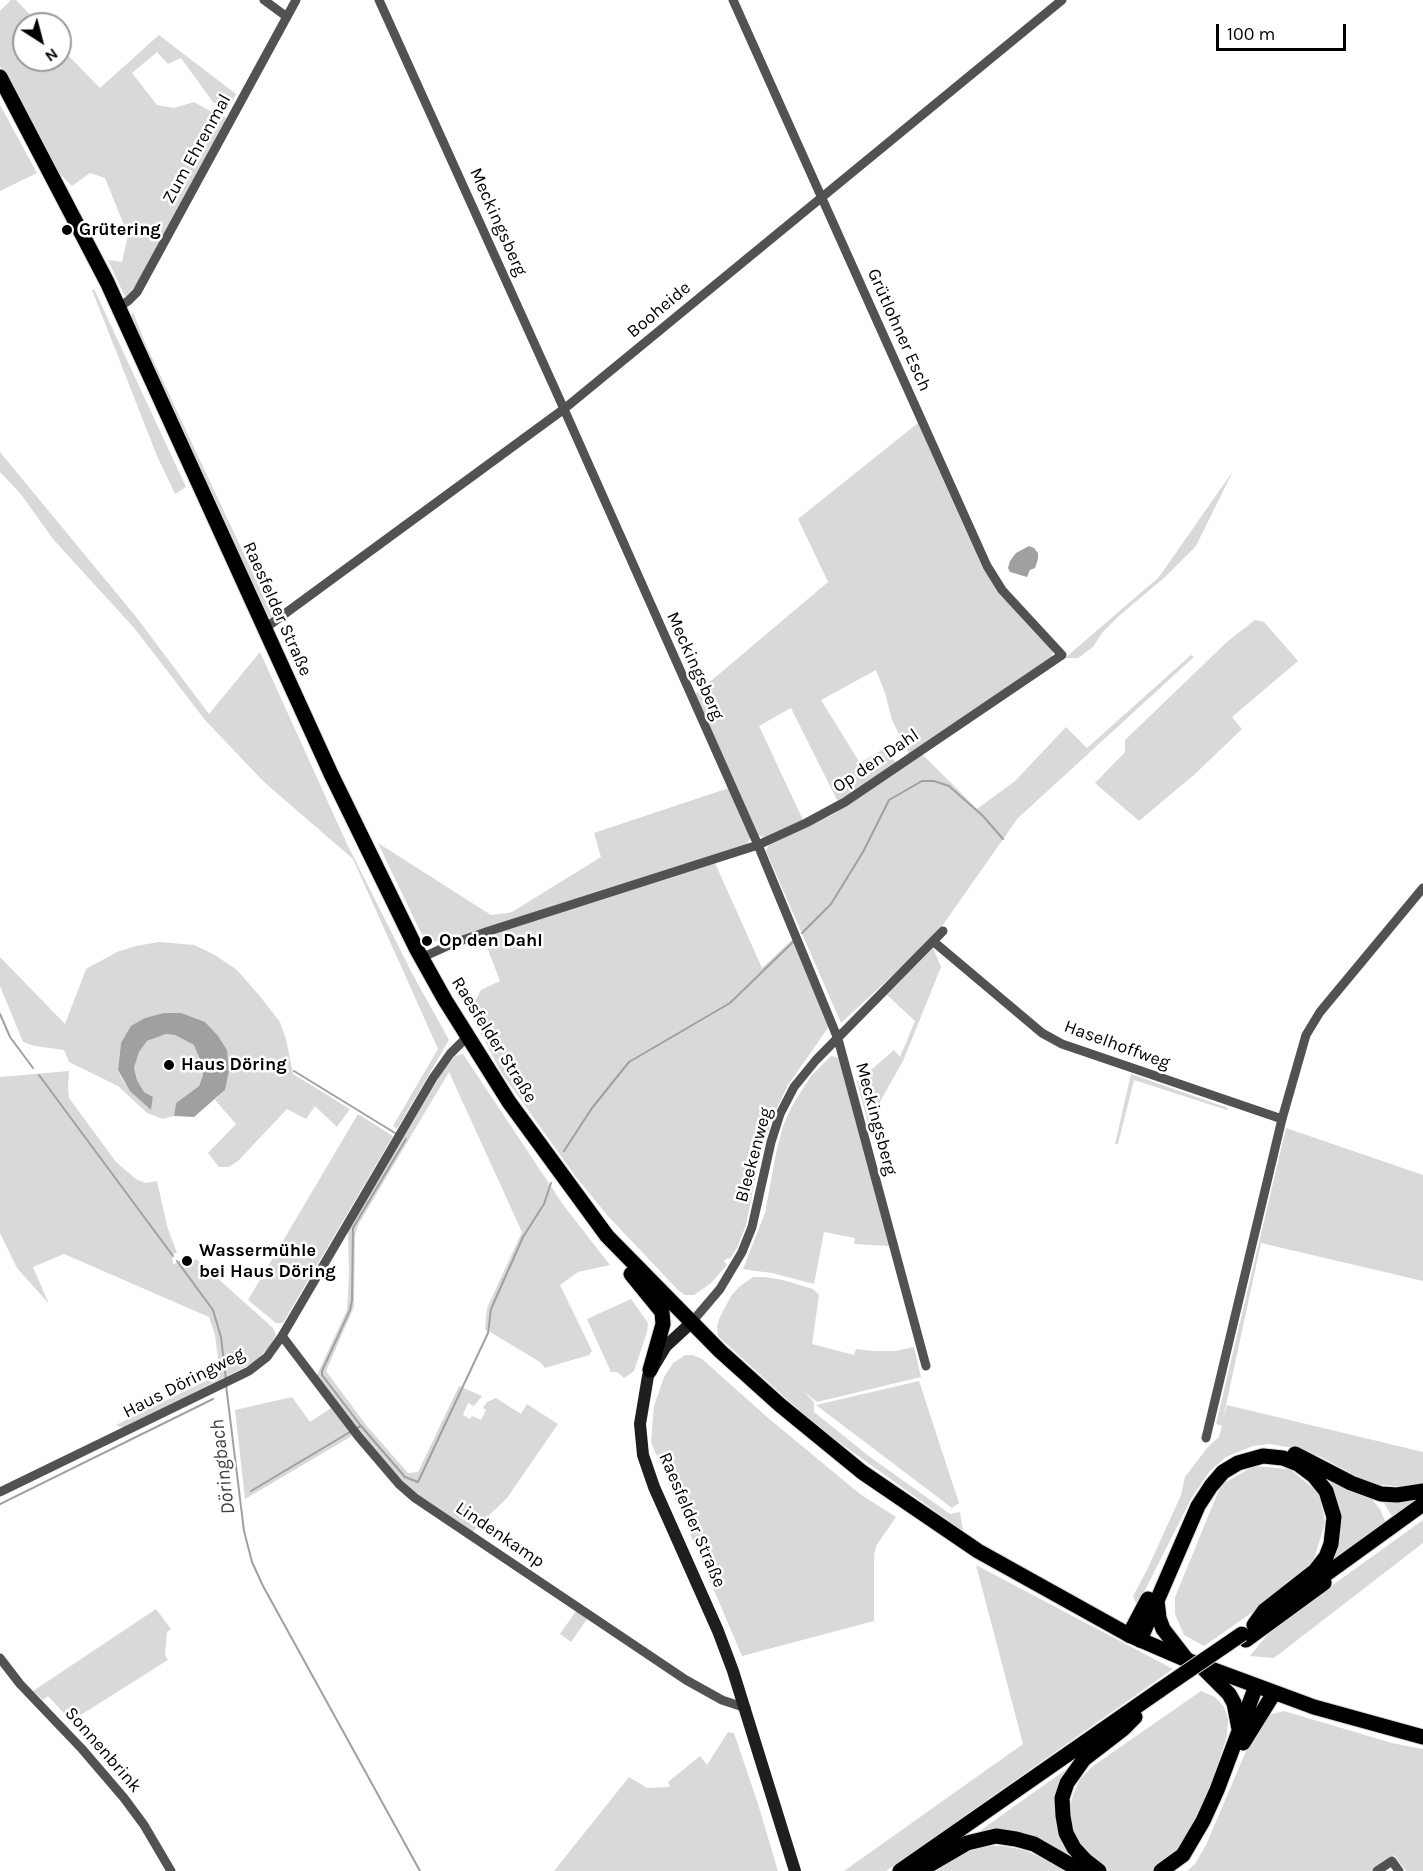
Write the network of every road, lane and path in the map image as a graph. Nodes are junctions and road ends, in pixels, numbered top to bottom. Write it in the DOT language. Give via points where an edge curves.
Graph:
graph roads {
  1 [pos="264,0"];
  2 [pos="296,0"];
  3 [pos="379,0"];
  4 [pos="733,0"];
  5 [pos="1062,0"];
  6 [pos="287,17"];
  7 [pos="0,77"];
  8 [pos="821,197"];
  9 [pos="119,307"];
  10 [pos="564,409"];
  11 [pos="264,629"];
  12 [pos="1062,655"];
  13 [pos="758,845"];
  14 [pos="1423,888"];
  15 [pos="943,931"];
  16 [pos="934,942"];
  17 [pos="421,958"];
  18 [pos="467,1037"];
  19 [pos="838,1039"];
  20 [pos="1282,1119"];
  21 [pos="607,1236"];
  22 [pos="691,1323"];
  23 [pos="282,1336"];
  24 [pos="926,1366"];
  25 [pos="650,1370"];
  26 [pos="1206,1438"];
  27 [pos="1423,1491"];
  28 [pos="0,1492"];
  29 [pos="1423,1504"];
  30 [pos="1423,1510"];
  31 [pos="1157,1600"];
  32 [pos="1247,1633"];
  33 [pos="1134,1637"];
  34 [pos="0,1658"];
  35 [pos="1193,1663"];
  36 [pos="1256,1686"];
  37 [pos="1163,1693"];
  38 [pos="1274,1693"];
  39 [pos="746,1708"];
  40 [pos="1135,1717"];
  41 [pos="1239,1730"];
  42 [pos="1423,1737"];
  43 [pos="171,1871"];
  44 [pos="795,1871"];
  45 [pos="900,1871"];
  46 [pos="918,1871"];
  47 [pos="1081,1871"];
  48 [pos="1099,1871"];
  49 [pos="1161,1871"];
  50 [pos="1173,1871"];
  51 [pos="1377,1871"];
  52 [pos="1399,1871"];
  1 -- 6 [label="street"];
  2 -- 6 [label="street, Zum Ehrenmal"];
  3 -- 10 [label="street, Meckingsberg"];
  4 -- 8 [label="street, Grütlohner Esch"];
  5 -- 8 [label="street, Booheide"];
  6 -- 9 [label="street, Zum Ehrenmal" via="137,292"];
  7 -- 9 [label="main road, Raesfelder Straße"];
  8 -- 10 [label="street, Booheide"];
  8 -- 12 [label="street, Grütlohner Esch" via="987,566 1002,590"];
  9 -- 11 [label="main road, Raesfelder Straße"];
  10 -- 11 [label="street, Booheide"];
  10 -- 13 [label="street, Meckingsberg"];
  11 -- 17 [label="main road, Raesfelder Straße"];
  12 -- 13 [label="street, Op den Dahl" via="828,813"];
  13 -- 17 [label="street, Op den Dahl" via="489,931"];
  13 -- 19 [label="street, Meckingsberg"];
  14 -- 20 [label="street" via="1313,1023"];
  15 -- 16 [label="street, Bleekenweg"];
  16 -- 19 [label="street, Bleekenweg"];
  16 -- 20 [label="street, Haselhoffweg" via="1042,1033 1062,1044"];
  17 -- 18 [label="main road, Raesfelder Straße"];
  18 -- 21 [label="main road, Raesfelder Straße" via="508,1102"];
  18 -- 23 [label="street, Haus Döringweg" via="433,1078"];
  19 -- 22 [label="street, Bleekenweg" via="805,1072 787,1100 771,1142 752,1227 742,1252 720,1289"];
  19 -- 24 [label="street, Meckingsberg"];
  20 -- 26 [label="street"];
  21 -- 22 [label="main road, Raesfelder Straße"];
  21 -- 25 [label="main road" via="630,1273 662,1312 663,1324"];
  22 -- 25 [label="main road, Raesfelder Straße" via="666,1346"];
  22 -- 33 [label="main road" via="824,1443 897,1498 978,1551"];
  23 -- 28 [label="street, Haus Döringweg" via="267,1357 249,1371"];
  23 -- 39 [label="street, Lindenkamp" via="358,1436 415,1498 686,1680"];
  25 -- 39 [label="main road, Raesfelder Straße" via="640,1418 643,1455 718,1631"];
  27 -- 33 [label="main road" via="1381,1494 1285,1450 1263,1449 1235,1457 1214,1472 1197,1495"];
  29 -- 32 [label="main road"];
  30 -- 32 [label="main road"];
  31 -- 32 [label="main road" via="1198,1506 1216,1478 1250,1458 1283,1458 1314,1476 1326,1491 1334,1517 1331,1544 1316,1571 1264,1611"];
  31 -- 33 [label="main road"];
  31 -- 35 [label="main road" via="1164,1629"];
  32 -- 37 [label="main road"];
  33 -- 35 [label="main road"];
  34 -- 43 [label="street, Sonnenbrink" via="124,1798"];
  35 -- 36 [label="main road"];
  35 -- 41 [label="main road" via="1229,1694"];
  36 -- 38 [label="main road"];
  36 -- 41 [label="main road"];
  37 -- 40 [label="main road"];
  37 -- 45 [label="main road"];
  38 -- 42 [label="main road"];
  38 -- 50 [label="main road" via="1244,1743 1195,1848"];
  39 -- 44 [label="main road, Raesfelder Straße"];
  40 -- 46 [label="main road"];
  40 -- 48 [label="main road" via="1084,1760 1067,1783 1062,1798 1066,1833 1074,1848"];
  41 -- 49 [label="main road" via="1195,1837 1183,1855"];
  46 -- 47 [label="main road" via="968,1843 996,1836 1034,1844"];
  51 -- 52 [label="street" via="1392,1861"];
}
